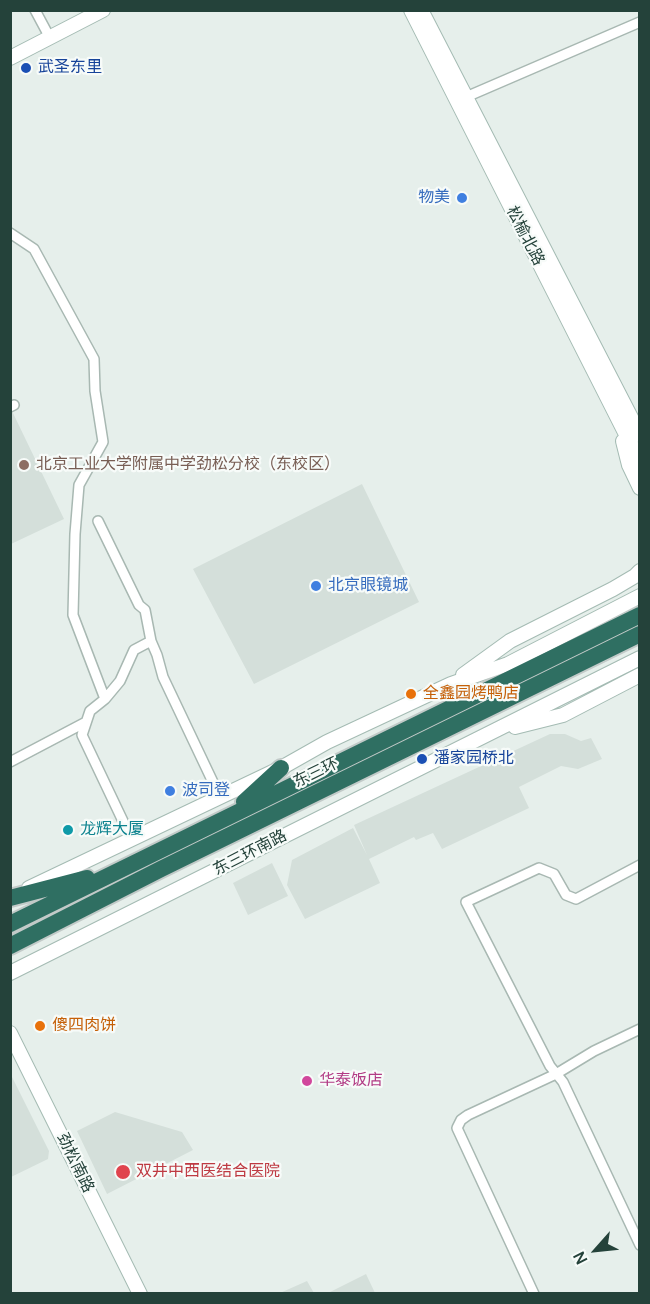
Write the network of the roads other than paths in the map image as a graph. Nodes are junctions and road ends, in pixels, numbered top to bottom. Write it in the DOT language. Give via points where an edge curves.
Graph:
graph roads {
  1 [pos="36,10"];
  2 [pos="103,10"];
  3 [pos="411,10"];
  4 [pos="422,10"];
  5 [pos="639,22"];
  6 [pos="50,38"];
  7 [pos="10,58"];
  8 [pos="466,97"];
  9 [pos="10,233"];
  10 [pos="629,420"];
  11 [pos="639,435"];
  12 [pos="639,462"];
  13 [pos="639,488"];
  14 [pos="98,520"];
  15 [pos="639,571"];
  16 [pos="639,596"];
  17 [pos="639,615"];
  18 [pos="639,634"];
  19 [pos="151,641"];
  20 [pos="639,658"];
  21 [pos="639,675"];
  22 [pos="452,684"];
  23 [pos="105,699"];
  24 [pos="86,722"];
  25 [pos="490,734"];
  26 [pos="10,762"];
  27 [pos="281,768"];
  28 [pos="220,797"];
  29 [pos="229,816"];
  30 [pos="131,838"];
  31 [pos="639,865"];
  32 [pos="123,869"];
  33 [pos="10,897"];
  34 [pos="10,924"];
  35 [pos="10,946"];
  36 [pos="10,973"];
  37 [pos="639,1029"];
  38 [pos="10,1033"];
  39 [pos="556,1074"];
  40 [pos="639,1245"];
  41 [pos="140,1293"];
  42 [pos="534,1293"];
  1 -- 6 [label="street"];
  2 -- 6 [label="street"];
  3 -- 10 [label="street, 松榆北路"];
  4 -- 8 [label="street, 松榆北路"];
  5 -- 8 [label="street"];
  6 -- 7 [label="street"];
  8 -- 10 [label="street, 松榆北路"];
  9 -- 23 [label="street" via="34,249 93,359 103,442 79,485 73,615"];
  10 -- 11 [label="street, 松榆北路"];
  10 -- 12 [label="street, 松榆北路"];
  10 -- 13 [label="street" via="629,465"];
  14 -- 19 [label="street" via="139,605 145,610"];
  15 -- 22 [label="street" via="613,589 510,641"];
  16 -- 22 [label="street" via="508,664"];
  17 -- 29 [label="highway, 东三环"];
  18 -- 35 [label="highway, 东三环"];
  19 -- 23 [label="street" via="134,650 120,681"];
  19 -- 28 [label="street" via="163,677"];
  20 -- 25 [label="street"];
  21 -- 25 [label="street" via="563,715"];
  22 -- 27 [label="street" via="327,742"];
  23 -- 24 [label="street" via="90,711"];
  24 -- 26 [label="street"];
  24 -- 30 [label="street" via="82,735"];
  25 -- 36 [label="street, 东三环南路"];
  27 -- 28 [label="street"];
  27 -- 29 [label="highway"];
  28 -- 30 [label="street"];
  29 -- 32 [label="highway, 东三环"];
  30 -- 33 [label="street"];
  31 -- 39 [label="street" via="576,898 566,896 555,874 539,868 466,902"];
  32 -- 33 [label="highway"];
  32 -- 34 [label="highway, 东三环"];
  37 -- 39 [label="street"];
  38 -- 41 [label="street, 劲松南路"];
  39 -- 40 [label="street"];
  39 -- 42 [label="street" via="468,1115 457,1128"];
}
